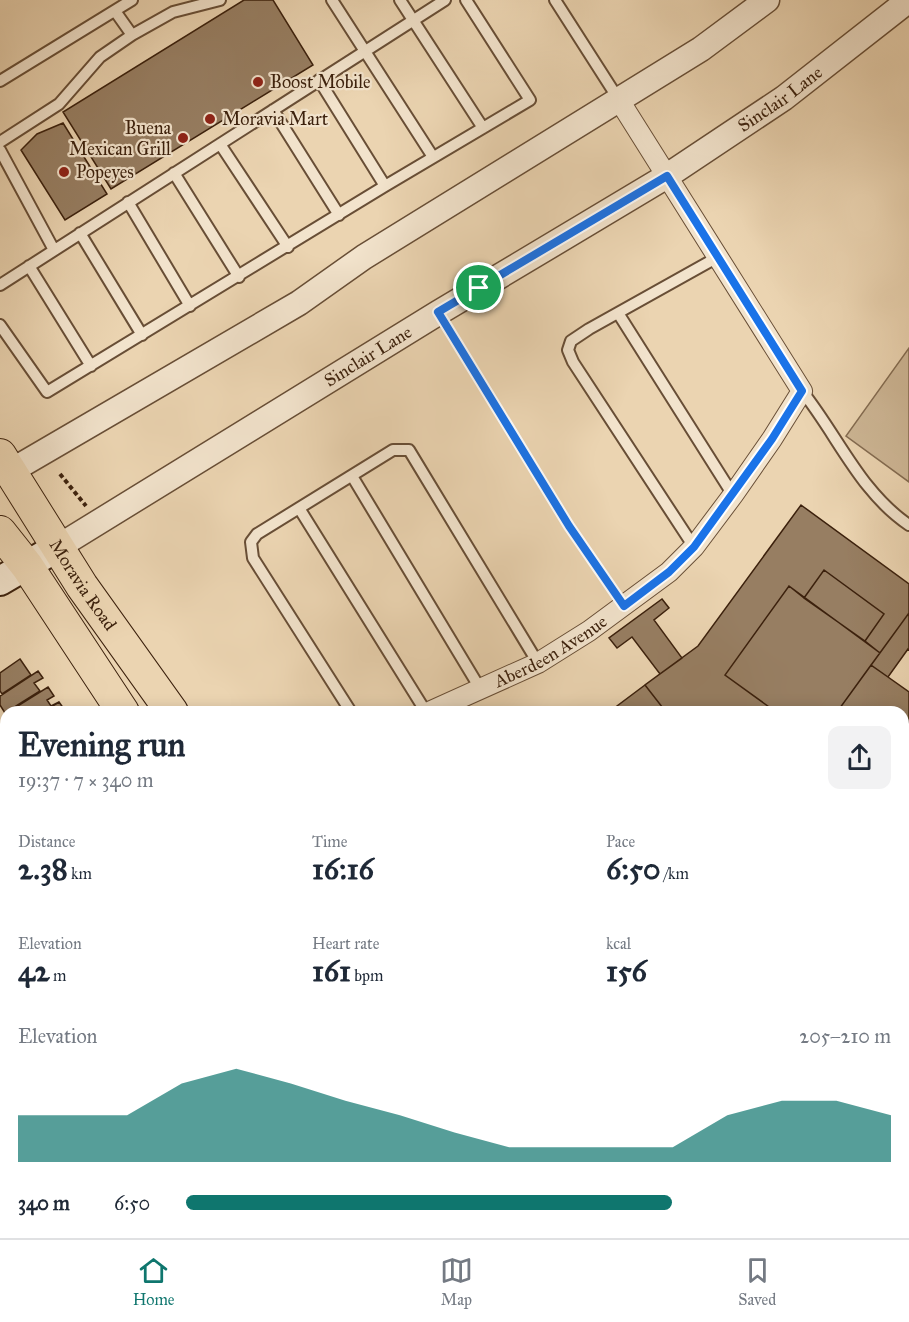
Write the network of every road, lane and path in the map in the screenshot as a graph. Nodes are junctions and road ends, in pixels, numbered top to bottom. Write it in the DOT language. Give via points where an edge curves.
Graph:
graph roads {
  1 [pos="132,0"];
  2 [pos="220,0"];
  3 [pos="332,0"];
  4 [pos="400,0"];
  5 [pos="445,0"];
  6 [pos="466,0"];
  7 [pos="555,0"];
  8 [pos="766,0"];
  9 [pos="909,0"];
  10 [pos="115,11"];
  11 [pos="413,20"];
  12 [pos="132,35"];
  13 [pos="365,51"];
  14 [pos="319,80"];
  15 [pos="0,81"];
  16 [pos="619,100"];
  17 [pos="273,110"];
  18 [pos="483,128"];
  19 [pos="0,142"];
  20 [pos="220,144"];
  21 [pos="0,150"];
  22 [pos="433,158"];
  23 [pos="174,173"];
  24 [pos="667,176"];
  25 [pos="385,186"];
  26 [pos="128,202"];
  27 [pos="339,215"];
  28 [pos="80,233"];
  29 [pos="288,247"];
  30 [pos="54,250"];
  31 [pos="718,257"];
  32 [pos="29,266"];
  33 [pos="239,277"];
  34 [pos="0,285"];
  35 [pos="190,306"];
  36 [pos="438,312"];
  37 [pos="618,313"];
  38 [pos="0,325"];
  39 [pos="142,335"];
  40 [pos="92,366"];
  41 [pos="802,391"];
  42 [pos="4,468"];
  43 [pos="60,474"];
  44 [pos="352,476"];
  45 [pos="733,495"];
  46 [pos="299,508"];
  47 [pos="90,511"];
  48 [pos="909,525"];
  49 [pos="0,532"];
  50 [pos="58,547"];
  51 [pos="694,547"];
  52 [pos="27,566"];
  53 [pos="0,581"];
  54 [pos="624,606"];
  55 [pos="538,663"];
  56 [pos="481,690"];
  57 [pos="119,706"];
  58 [pos="168,706"];
  59 [pos="347,706"];
  60 [pos="424,706"];
  61 [pos="442,706"];
  1 -- 10 [label="lane"];
  2 -- 12 [label="lane" via="173,12"];
  3 -- 13 [label="lane"];
  4 -- 11 [label="lane"];
  5 -- 11 [label="lane"];
  6 -- 18 [label="lane" via="530,100"];
  7 -- 16 [label="lane"];
  8 -- 16 [label="street" via="700,49"];
  9 -- 24 [label="street, Sinclair Lane" via="784,98"];
  10 -- 12 [label="lane"];
  10 -- 15 [label="lane"];
  11 -- 13 [label="lane"];
  11 -- 18 [label="lane"];
  12 -- 19 [label="lane" via="100,57 59,104"];
  13 -- 14 [label="lane"];
  13 -- 22 [label="lane"];
  14 -- 17 [label="lane"];
  14 -- 25 [label="lane"];
  16 -- 24 [label="street"];
  16 -- 42 [label="street" via="364,257 299,303"];
  17 -- 20 [label="lane"];
  17 -- 27 [label="lane"];
  18 -- 22 [label="lane"];
  20 -- 23 [label="lane"];
  20 -- 29 [label="lane"];
  21 -- 30 [label="lane"];
  22 -- 25 [label="lane"];
  23 -- 26 [label="lane"];
  23 -- 33 [label="lane"];
  24 -- 31 [label="street"];
  24 -- 36 [label="street, Sinclair Lane"];
  25 -- 27 [label="lane"];
  26 -- 28 [label="lane"];
  26 -- 35 [label="lane"];
  27 -- 29 [label="lane"];
  28 -- 30 [label="lane"];
  28 -- 39 [label="lane"];
  29 -- 33 [label="lane"];
  30 -- 32 [label="lane"];
  31 -- 37 [label="lane"];
  31 -- 41 [label="street"];
  32 -- 34 [label="lane"];
  32 -- 40 [label="lane"];
  33 -- 35 [label="lane"];
  35 -- 39 [label="lane"];
  36 -- 50 [label="street, Sinclair Lane"];
  36 -- 54 [label="path" via="569,526"];
  37 -- 45 [label="lane"];
  37 -- 51 [label="lane" via="571,341 568,350"];
  38 -- 40 [label="lane" via="47,392"];
  39 -- 40 [label="lane"];
  41 -- 45 [label="street, Aberdeen Avenue"];
  41 -- 48 [label="lane" via="870,490"];
  42 -- 50 [label="main road, Moravia Road"];
  43 -- 47 [label="path"];
  44 -- 46 [label="lane"];
  44 -- 55 [label="lane" via="393,450 409,450"];
  44 -- 56 [label="lane"];
  45 -- 51 [label="street, Aberdeen Avenue"];
  46 -- 59 [label="lane" via="257,534 251,542 253,558"];
  46 -- 60 [label="lane"];
  49 -- 52 [label="main road, Moravia Road"];
  50 -- 52 [label="main road, Sinclair Lane"];
  50 -- 58 [label="main road, Moravia Road"];
  51 -- 54 [label="street, Aberdeen Avenue" via="669,572"];
  52 -- 53 [label="main road, Sinclair Lane"];
  52 -- 57 [label="main road, Moravia Road"];
  54 -- 55 [label="street, Aberdeen Avenue"];
  55 -- 56 [label="street, Aberdeen Avenue"];
  56 -- 61 [label="street, Aberdeen Avenue"];
}
